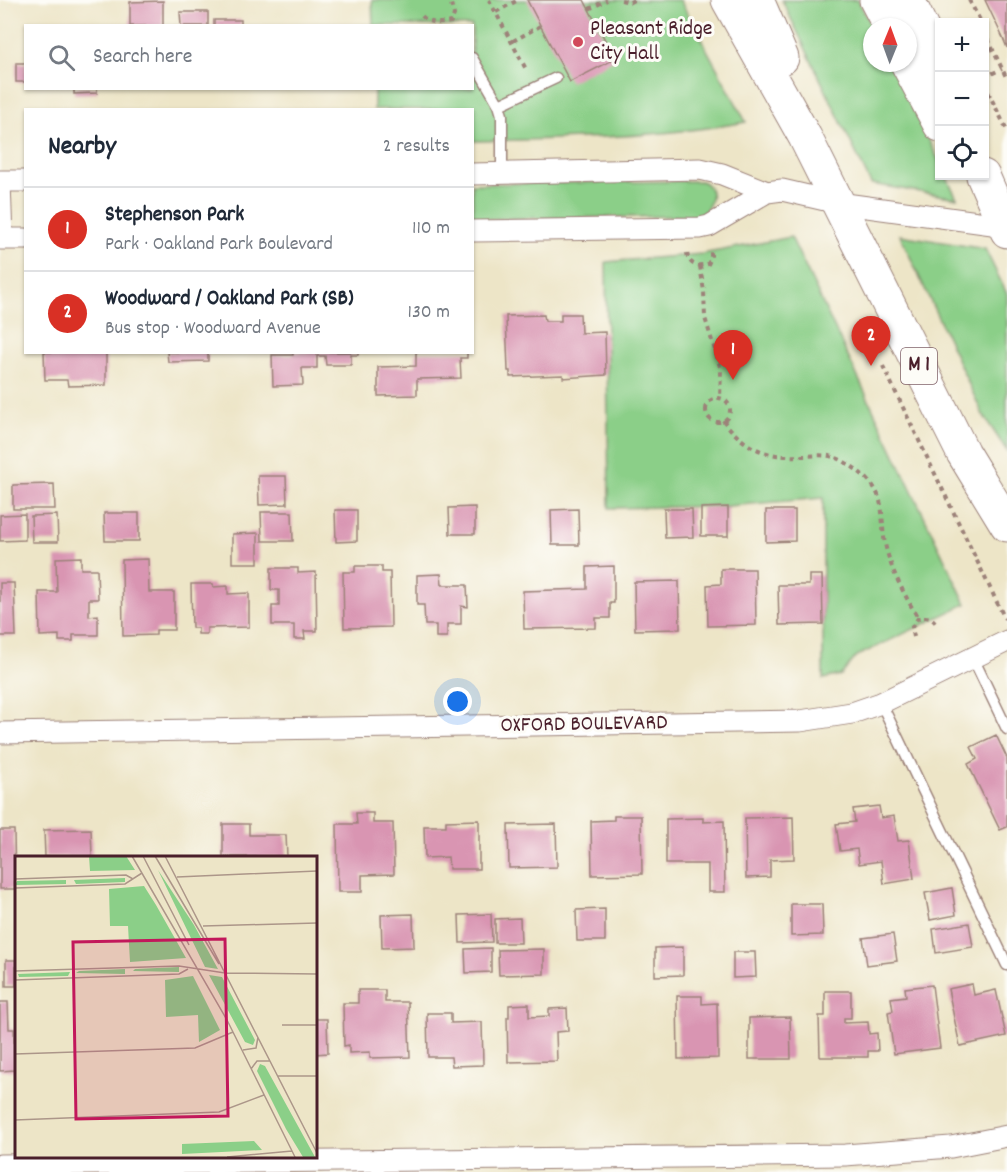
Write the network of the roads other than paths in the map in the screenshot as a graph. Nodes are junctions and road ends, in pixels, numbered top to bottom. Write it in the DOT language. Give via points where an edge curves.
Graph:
graph roads {
  1 [pos="728,0"];
  2 [pos="757,0"];
  3 [pos="876,0"];
  4 [pos="908,0"];
  5 [pos="885,18"];
  6 [pos="935,57"];
  7 [pos="474,61"];
  8 [pos="912,72"];
  9 [pos="556,78"];
  10 [pos="499,105"];
  11 [pos="935,117"];
  12 [pos="805,137"];
  13 [pos="502,173"];
  14 [pos="474,174"];
  15 [pos="983,180"];
  16 [pos="0,181"];
  17 [pos="24,181"];
  18 [pos="767,192"];
  19 [pos="838,203"];
  20 [pos="1006,228"];
  21 [pos="474,231"];
  22 [pos="1,239"];
  23 [pos="24,239"];
  24 [pos="1007,525"];
  25 [pos="1007,642"];
  26 [pos="973,658"];
  27 [pos="881,703"];
  28 [pos="1007,729"];
  29 [pos="0,733"];
  30 [pos="1007,965"];
  31 [pos="1007,1136"];
  32 [pos="0,1165"];
  1 -- 12 [label="main road"];
  2 -- 12 [label="main road" via="788,73"];
  3 -- 5 [label="main road"];
  4 -- 6 [label="main road"];
  7 -- 10 [label="lane"];
  8 -- 11 [label="main road"];
  9 -- 10 [label="lane"];
  10 -- 13 [label="lane"];
  12 -- 19 [label="main road"];
  13 -- 14 [label="street"];
  13 -- 18 [label="street" via="700,170 722,174"];
  15 -- 20 [label="main road"];
  16 -- 17 [label="street"];
  16 -- 22 [label="street"];
  18 -- 19 [label="street" via="782,190"];
  18 -- 21 [label="street" via="700,228"];
  19 -- 20 [label="street"];
  19 -- 24 [label="main road, M 1" via="963,453"];
  22 -- 23 [label="street"];
  25 -- 26 [label="street, OXFORD BOULEVARD"];
  26 -- 27 [label="street, OXFORD BOULEVARD"];
  26 -- 28 [label="lane"];
  27 -- 29 [label="street, OXFORD BOULEVARD" via="824,718 774,722"];
  27 -- 30 [label="lane"];
  31 -- 32 [label="street" via="951,1147 845,1155"];
}
